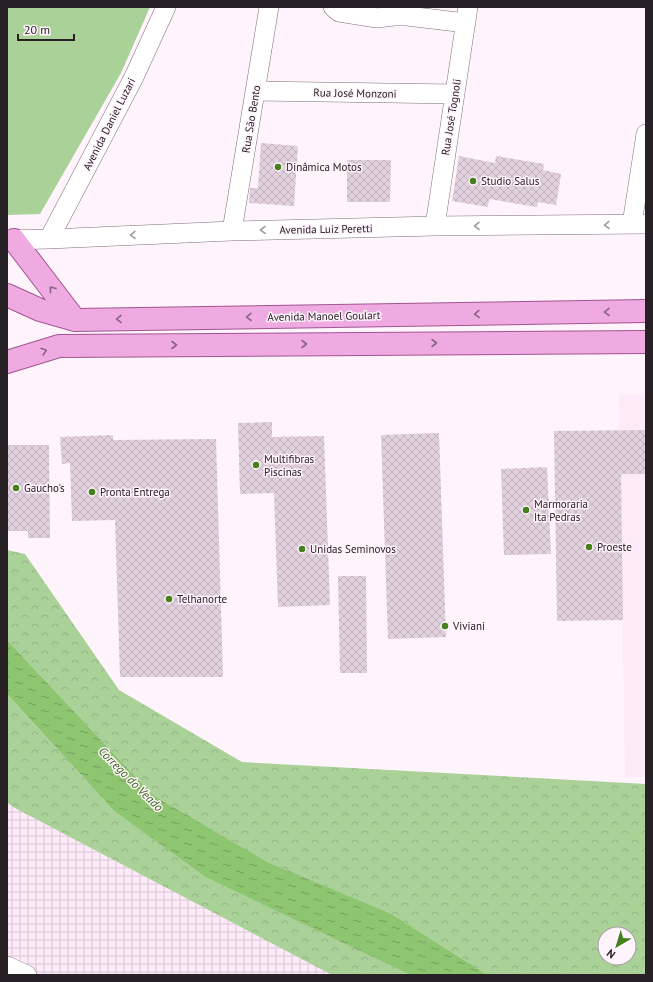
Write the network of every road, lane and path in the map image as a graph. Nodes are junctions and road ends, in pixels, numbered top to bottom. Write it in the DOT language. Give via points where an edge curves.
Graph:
graph roads {
  1 [pos="166,7"];
  2 [pos="269,7"];
  3 [pos="333,7"];
  4 [pos="467,15"];
  5 [pos="255,91"];
  6 [pos="455,94"];
  7 [pos="646,134"];
  8 [pos="639,224"];
  9 [pos="435,226"];
  10 [pos="232,231"];
  11 [pos="49,239"];
  12 [pos="10,240"];
  13 [pos="7,295"];
  14 [pos="646,311"];
  15 [pos="75,320"];
  16 [pos="646,342"];
  17 [pos="7,362"];
  18 [pos="7,966"];
  19 [pos="28,975"];
  1 -- 11 [label="street, Avenida Daniel Luzari" via="134,77"];
  2 -- 5 [label="street, Rua São Bento"];
  3 -- 4 [label="street" via="339,12 377,18"];
  4 -- 6 [label="street, Rua José Tognoli"];
  5 -- 6 [label="street, Rua José Monzoni"];
  5 -- 10 [label="street, Rua São Bento"];
  6 -- 9 [label="street, Rua José Tognoli"];
  7 -- 8 [label="street"];
  8 -- 9 [label="street, Avenida Luiz Peretti, one-way"];
  9 -- 10 [label="street, Avenida Luiz Peretti, one-way"];
  10 -- 11 [label="street, Avenida Luiz Peretti, one-way"];
  11 -- 12 [label="street, Avenida Luiz Peretti"];
  15 -- 12 [label="main road, one-way"];
  13 -- 15 [label="main road, Avenida Manoel Goulart" via="40,310"];
  14 -- 15 [label="main road, Avenida Manoel Goulart, one-way"];
  17 -- 16 [label="main road, one-way" via="59,346"];
  18 -- 19 [label="street"];
}
